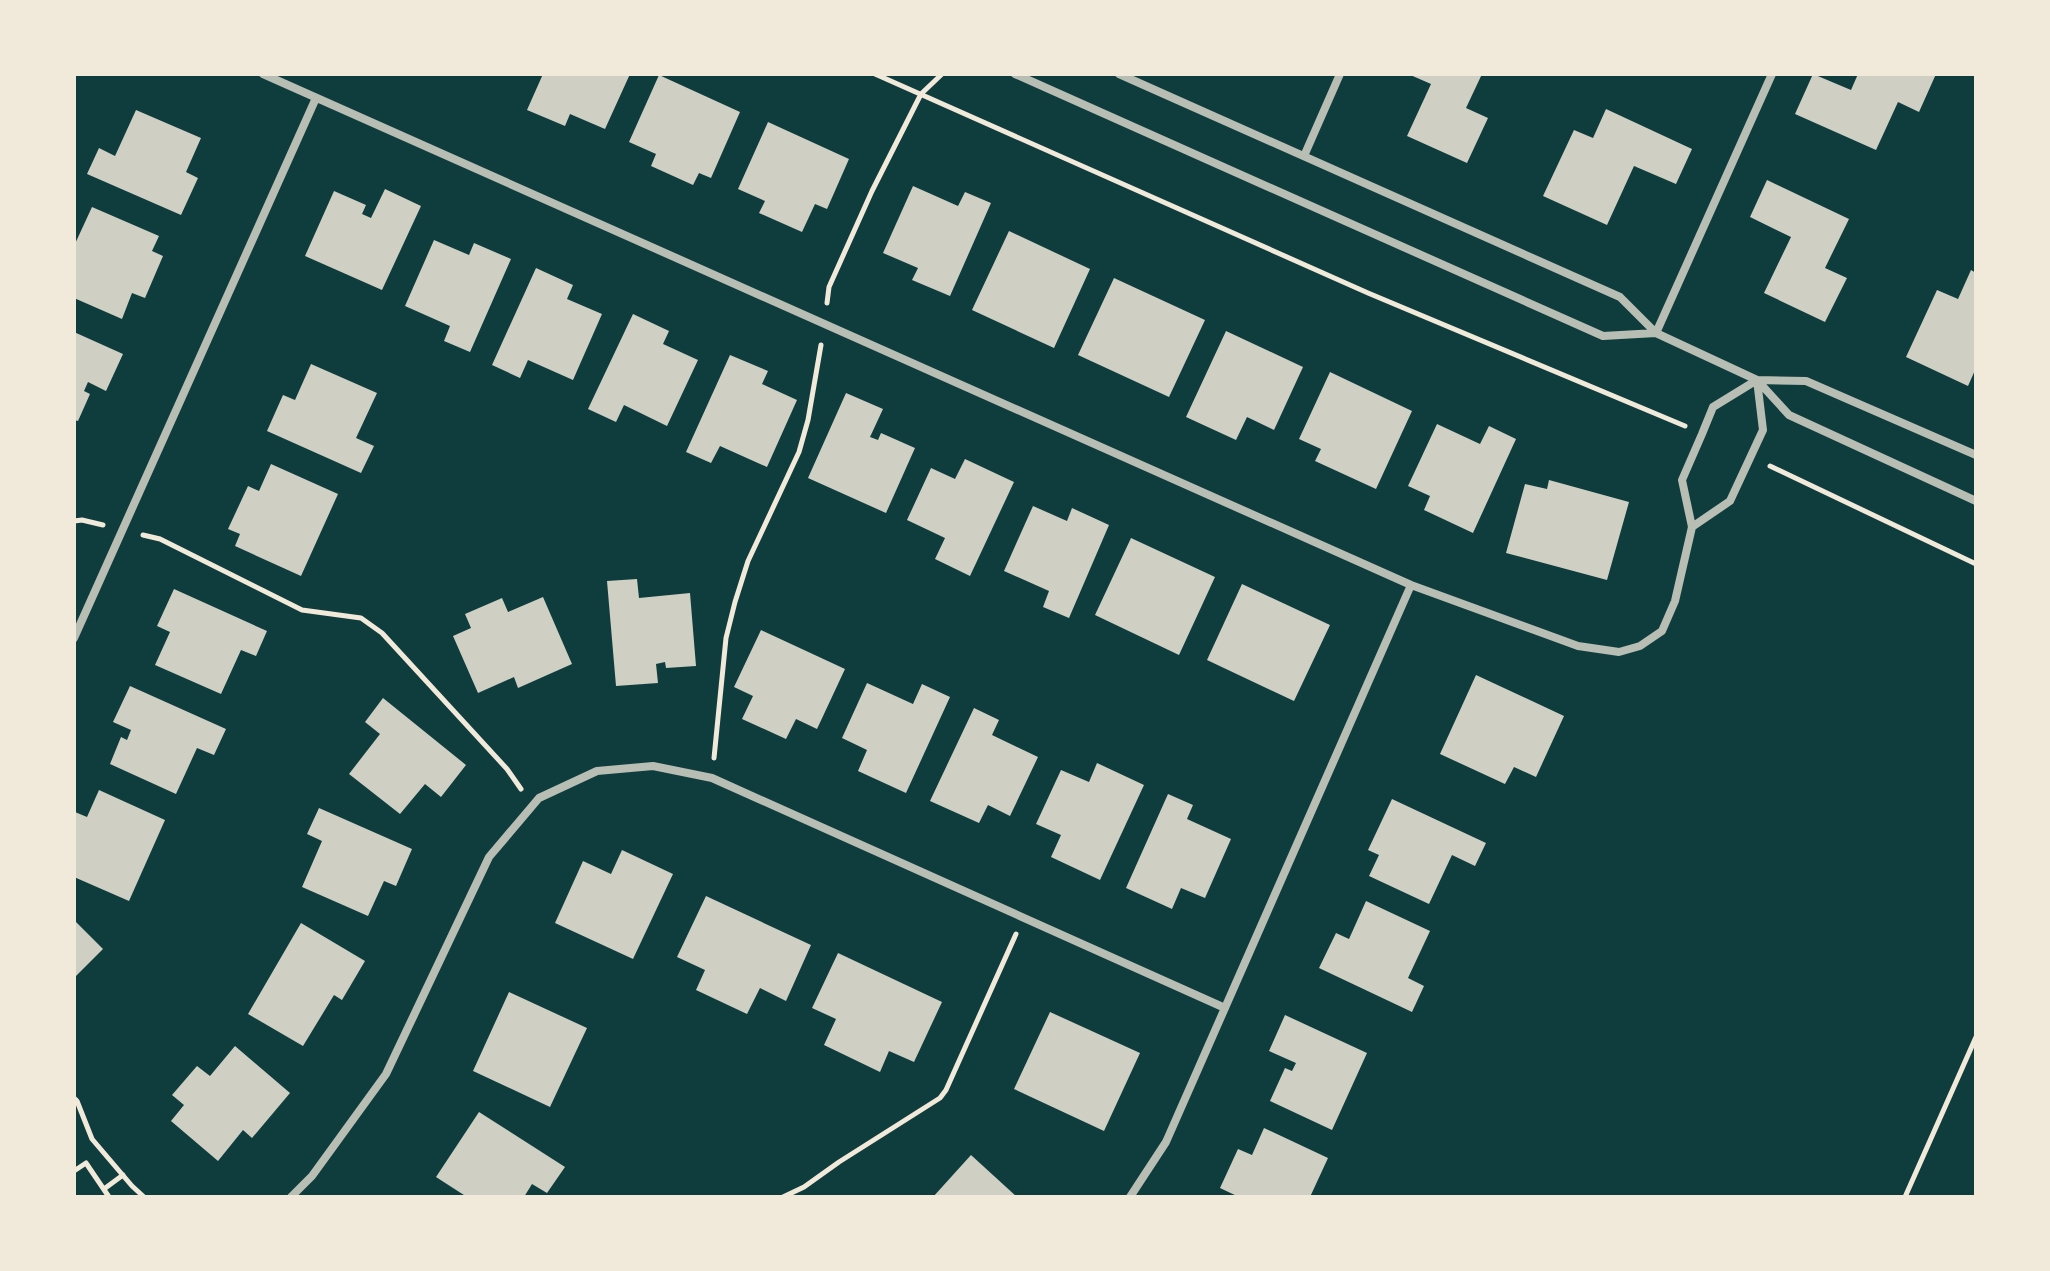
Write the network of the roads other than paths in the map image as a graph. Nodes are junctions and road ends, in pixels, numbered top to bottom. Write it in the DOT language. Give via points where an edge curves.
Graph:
graph roads {
  1 [pos="263,74"];
  2 [pos="1015,74"];
  3 [pos="1119,74"];
  4 [pos="1340,74"];
  5 [pos="1772,74"];
  6 [pos="316,98"];
  7 [pos="1304,156"];
  8 [pos="1656,333"];
  9 [pos="1757,380"];
  10 [pos="1976,455"];
  11 [pos="1976,501"];
  12 [pos="1692,527"];
  13 [pos="1411,585"];
  14 [pos="74,638"];
  15 [pos="1225,1008"];
  16 [pos="291,1197"];
  17 [pos="1130,1197"];
  1 -- 6 [label="street"];
  2 -- 8 [label="street" via="1603,336"];
  3 -- 7 [label="street"];
  4 -- 7 [label="street"];
  5 -- 8 [label="street"];
  6 -- 13 [label="street"];
  6 -- 14 [label="street"];
  7 -- 8 [label="street" via="1620,297"];
  8 -- 9 [label="street"];
  9 -- 10 [label="street" via="1806,381"];
  9 -- 11 [label="street" via="1789,415"];
  9 -- 12 [label="street" via="1763,430 1730,501"];
  9 -- 12 [label="street" via="1713,407 1682,480"];
  12 -- 13 [label="street" via="1675,601 1662,631 1619,652 1578,646"];
  13 -- 15 [label="street"];
  15 -- 16 [label="street" via="712,778 653,766 597,771 539,798 489,857 386,1074"];
  15 -- 17 [label="street" via="1166,1142"];
}
